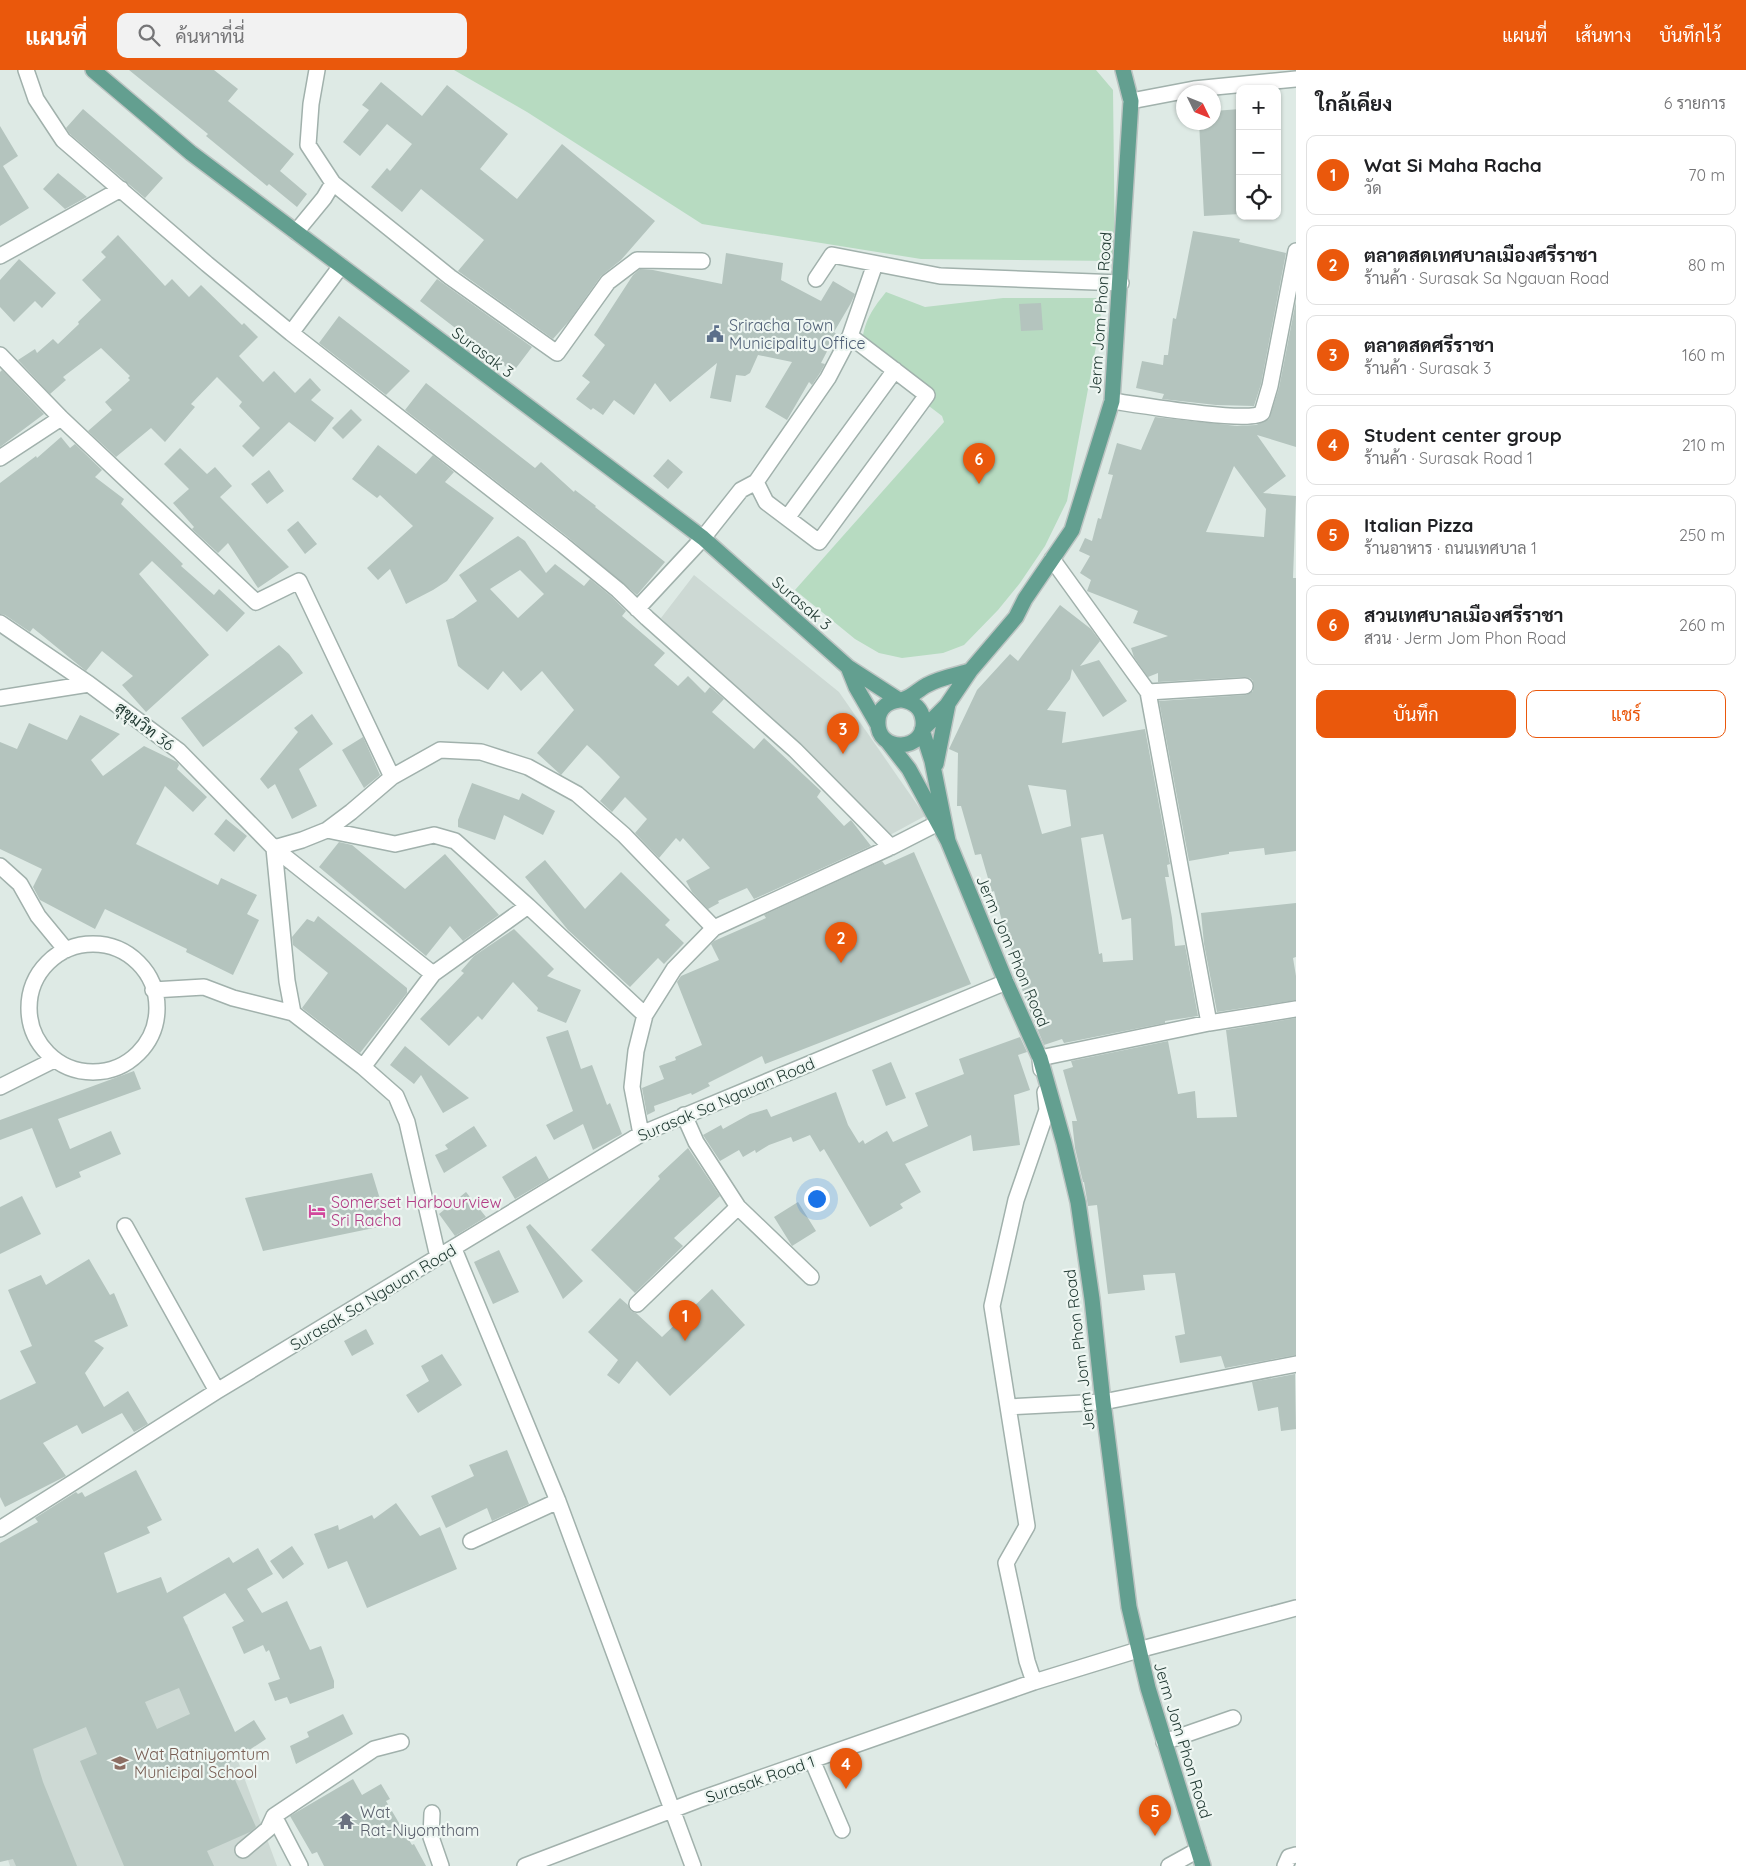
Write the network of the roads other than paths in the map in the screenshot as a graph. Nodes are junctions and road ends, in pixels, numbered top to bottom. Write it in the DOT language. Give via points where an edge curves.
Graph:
graph roads {
  1 [pos="26,70"];
  2 [pos="93,70"];
  3 [pos="318,70"];
  4 [pos="1123,70"];
  5 [pos="1296,79"];
  6 [pos="1131,101"];
  7 [pos="333,183"];
  8 [pos="121,189"];
  9 [pos="296,232"];
  10 [pos="1296,251"];
  11 [pos="0,256"];
  12 [pos="702,261"];
  13 [pos="875,264"];
  14 [pos="341,266"];
  15 [pos="816,278"];
  16 [pos="1121,283"];
  17 [pos="291,333"];
  18 [pos="850,336"];
  19 [pos="0,355"];
  20 [pos="895,370"];
  21 [pos="1112,401"];
  22 [pos="61,418"];
  23 [pos="0,458"];
  24 [pos="756,482"];
  25 [pos="787,518"];
  26 [pos="703,538"];
  27 [pos="1052,559"];
  28 [pos="637,609"];
  29 [pos="0,624"];
  30 [pos="848,667"];
  31 [pos="970,671"];
  32 [pos="89,684"];
  33 [pos="1245,686"];
  34 [pos="1148,692"];
  35 [pos="0,698"];
  36 [pos="901,700"];
  37 [pos="949,702"];
  38 [pos="878,726"];
  39 [pos="922,730"];
  40 [pos="888,742"];
  41 [pos="935,772"];
  42 [pos="392,777"];
  43 [pos="938,823"];
  44 [pos="327,830"];
  45 [pos="948,841"];
  46 [pos="892,847"];
  47 [pos="274,848"];
  48 [pos="0,866"];
  49 [pos="528,906"];
  50 [pos="714,928"];
  51 [pos="66,950"];
  52 [pos="434,974"];
  53 [pos="1006,982"];
  54 [pos="153,990"];
  55 [pos="1296,1008"];
  56 [pos="293,1013"];
  57 [pos="644,1015"];
  58 [pos="1209,1023"];
  59 [pos="1040,1058"];
  60 [pos="54,1060"];
  61 [pos="363,1067"];
  62 [pos="0,1087"];
  63 [pos="684,1115"];
  64 [pos="641,1134"];
  65 [pos="738,1207"];
  66 [pos="125,1226"];
  67 [pos="454,1249"];
  68 [pos="438,1257"];
  69 [pos="811,1277"];
  70 [pos="637,1304"];
  71 [pos="1296,1364"];
  72 [pos="217,1391"];
  73 [pos="1102,1402"];
  74 [pos="1008,1407"];
  75 [pos="558,1501"];
  76 [pos="0,1529"];
  77 [pos="471,1540"];
  78 [pos="1296,1608"];
  79 [pos="1138,1650"];
  80 [pos="1034,1682"];
  81 [pos="1233,1718"];
  82 [pos="401,1742"];
  83 [pos="1164,1742"];
  84 [pos="812,1760"];
  85 [pos="673,1810"];
  86 [pos="432,1814"];
  87 [pos="274,1816"];
  88 [pos="842,1830"];
  89 [pos="243,1850"];
  90 [pos="1198,1850"];
  91 [pos="1296,1855"];
  92 [pos="300,1866"];
  93 [pos="441,1866"];
  94 [pos="525,1866"];
  95 [pos="693,1866"];
  96 [pos="1169,1866"];
  97 [pos="1203,1866"];
  98 [pos="1285,1866"];
  1 -- 8 [label="street" via="36,99 63,140"];
  2 -- 9 [label="main road, Surasak 3" via="191,153"];
  3 -- 7 [label="street" via="308,144"];
  4 -- 6 [label="main road, Jerm Jom Phon Road"];
  5 -- 6 [label="street" via="1194,89"];
  6 -- 16 [label="main road, Jerm Jom Phon Road"];
  7 -- 9 [label="street"];
  7 -- 12 [label="street" via="450,277 557,353 608,282 637,260"];
  8 -- 11 [label="street"];
  8 -- 17 [label="street"];
  9 -- 14 [label="main road, Surasak 3"];
  10 -- 21 [label="street" via="1270,386 1259,416 1210,414"];
  13 -- 15 [label="street" via="832,254"];
  13 -- 16 [label="street" via="940,276"];
  13 -- 18 [label="street"];
  14 -- 17 [label="street"];
  14 -- 26 [label="main road, Surasak 3"];
  16 -- 21 [label="main road, Jerm Jom Phon Road"];
  17 -- 28 [label="street" via="563,545"];
  18 -- 20 [label="street"];
  18 -- 24 [label="street" via="828,378"];
  19 -- 22 [label="street"];
  20 -- 25 [label="street"];
  20 -- 25 [label="street" via="927,395 818,542"];
  21 -- 27 [label="main road, Jerm Jom Phon Road" via="1072,530"];
  22 -- 23 [label="street"];
  22 -- 42 [label="street" via="256,602 299,582"];
  24 -- 25 [label="street" via="766,502"];
  24 -- 26 [label="street" via="741,490"];
  26 -- 28 [label="street"];
  26 -- 30 [label="main road, Surasak 3"];
  27 -- 31 [label="main road, Jerm Jom Phon Road" via="1016,617"];
  27 -- 34 [label="street"];
  28 -- 46 [label="street" via="795,750"];
  29 -- 32 [label="street, สุขุมวิท 36"];
  30 -- 36 [label="main road, Surasak 3"];
  30 -- 38 [label="main road, Surasak 3"];
  31 -- 36 [label="main road" via="928,684"];
  31 -- 37 [label="main road, Jerm Jom Phon Road"];
  32 -- 35 [label="street"];
  32 -- 47 [label="street, สุขุมวิท 36" via="179,751"];
  33 -- 34 [label="street"];
  34 -- 58 [label="street"];
  36 -- 38 [label="main road" via="886,705 878,718"];
  36 -- 39 [label="main road" via="919,709"];
  37 -- 39 [label="main road, Jerm Jom Phon Road"];
  37 -- 41 [label="main road" via="936,753"];
  38 -- 40 [label="main road"];
  39 -- 40 [label="main road" via="919,737 906,745"];
  39 -- 41 [label="main road, Jerm Jom Phon Road"];
  40 -- 43 [label="main road, Jerm Jom Phon Road" via="909,769"];
  41 -- 45 [label="main road, Jerm Jom Phon Road"];
  42 -- 44 [label="street"];
  42 -- 50 [label="street" via="440,750 481,752 528,767 577,794 624,835"];
  43 -- 45 [label="main road, Jerm Jom Phon Road"];
  43 -- 46 [label="street"];
  44 -- 47 [label="street"];
  44 -- 49 [label="street" via="395,844 434,835 456,840"];
  45 -- 53 [label="main road, Jerm Jom Phon Road"];
  46 -- 50 [label="street"];
  47 -- 52 [label="street, สุขุมวิท 36"];
  47 -- 56 [label="street"];
  48 -- 51 [label="street" via="20,884 38,916"];
  49 -- 52 [label="street"];
  49 -- 57 [label="street"];
  50 -- 57 [label="street" via="674,969"];
  51 -- 54 [label="street" via="98,944 119,949 136,960 149,977"];
  51 -- 60 [label="street" via="43,967 33,986 28,1006 37,1039"];
  52 -- 61 [label="street"];
  53 -- 59 [label="main road, Jerm Jom Phon Road"];
  53 -- 63 [label="street, Surasak Sa Ngauan Road"];
  54 -- 56 [label="street" via="204,987"];
  54 -- 60 [label="street" via="156,1019 148,1040 134,1056 116,1068 94,1072 73,1069"];
  55 -- 58 [label="street"];
  56 -- 61 [label="street"];
  57 -- 64 [label="street" via="632,1086"];
  58 -- 59 [label="street"];
  59 -- 73 [label="main road, Jerm Jom Phon Road" via="1078,1202"];
  59 -- 74 [label="street" via="1047,1110 1016,1200 992,1306"];
  60 -- 62 [label="street"];
  61 -- 68 [label="street" via="396,1096 407,1122"];
  63 -- 64 [label="street, Surasak Sa Ngauan Road"];
  63 -- 65 [label="street" via="696,1142"];
  64 -- 67 [label="street, Surasak Sa Ngauan Road"];
  65 -- 69 [label="street"];
  65 -- 70 [label="street"];
  66 -- 72 [label="street"];
  67 -- 68 [label="street, Surasak Sa Ngauan Road"];
  67 -- 75 [label="street"];
  68 -- 72 [label="street, Surasak Sa Ngauan Road"];
  71 -- 73 [label="street"];
  72 -- 76 [label="street, Surasak Sa Ngauan Road"];
  73 -- 74 [label="street"];
  73 -- 79 [label="main road, Jerm Jom Phon Road" via="1128,1607"];
  74 -- 80 [label="street" via="1027,1526 1006,1563"];
  75 -- 77 [label="street"];
  75 -- 85 [label="street"];
  78 -- 79 [label="street, Surasak Road 1"];
  79 -- 80 [label="street, Surasak Road 1"];
  79 -- 83 [label="main road, Jerm Jom Phon Road"];
  80 -- 84 [label="street, Surasak Road 1"];
  81 -- 83 [label="street"];
  82 -- 87 [label="street" via="374,1749"];
  83 -- 90 [label="main road, Jerm Jom Phon Road"];
  84 -- 85 [label="street, Surasak Road 1"];
  84 -- 88 [label="street"];
  85 -- 94 [label="street, Surasak Road 1"];
  85 -- 95 [label="street"];
  86 -- 93 [label="street" via="431,1837"];
  87 -- 89 [label="street" via="268,1829"];
  87 -- 92 [label="street"];
  90 -- 96 [label="street"];
  90 -- 97 [label="main road, Jerm Jom Phon Road"];
  91 -- 98 [label="street" via="1289,1857"];
}
